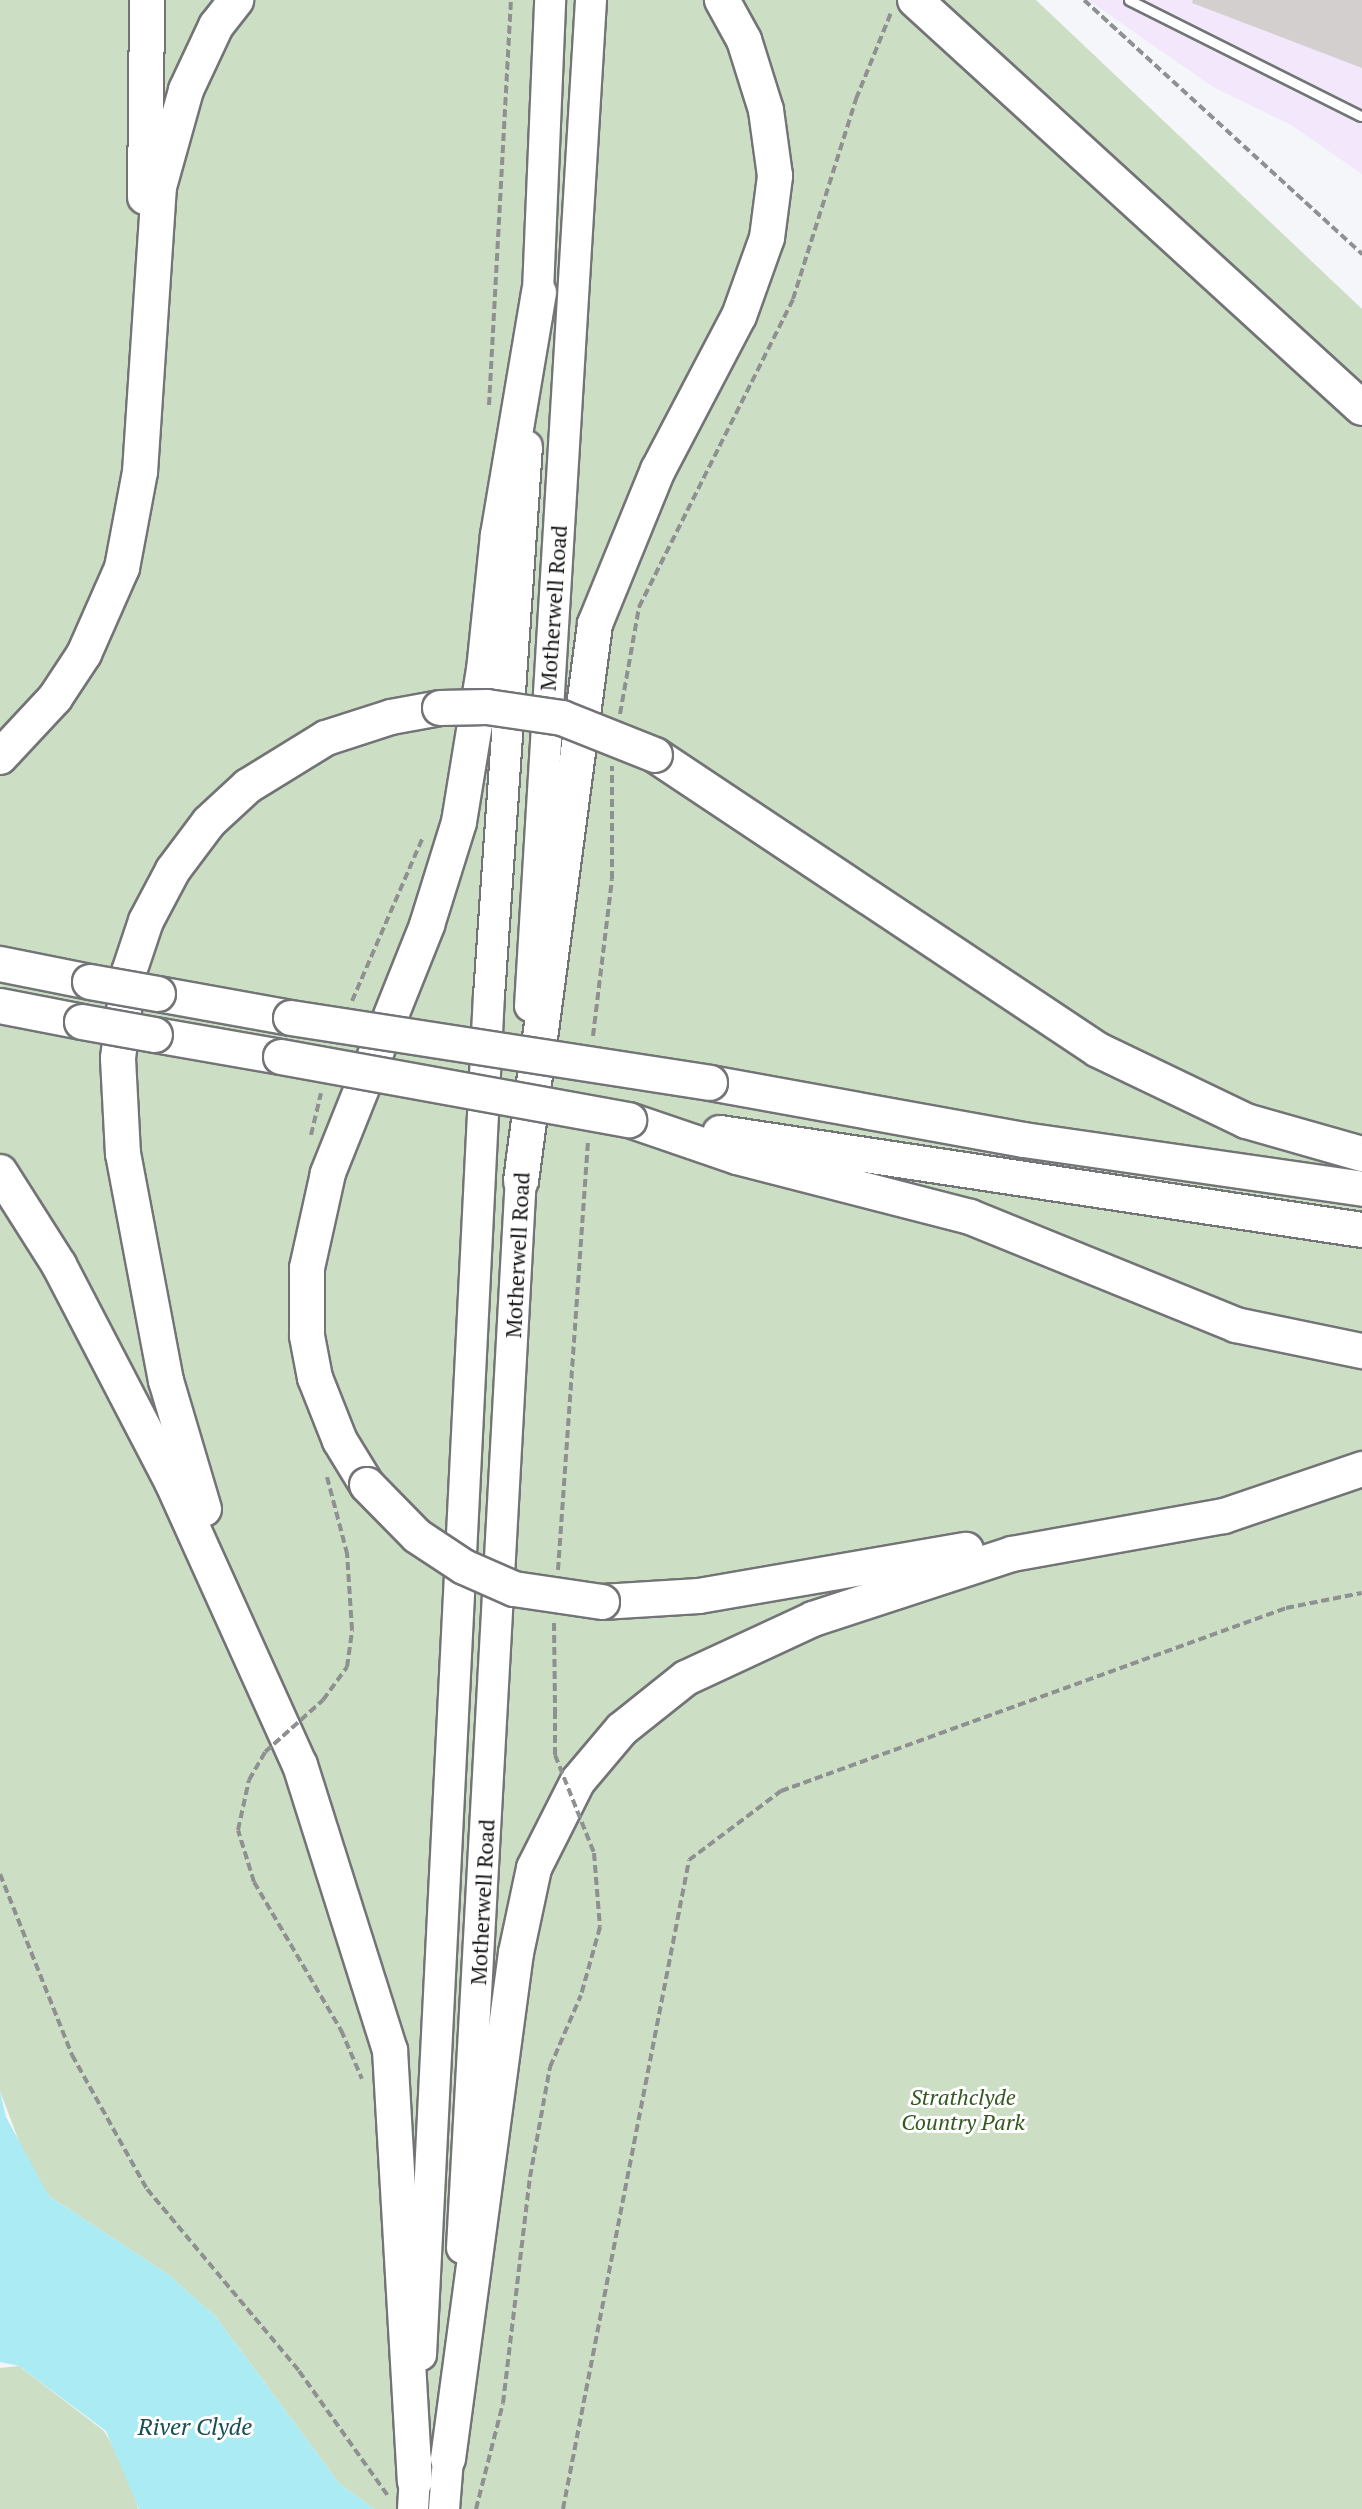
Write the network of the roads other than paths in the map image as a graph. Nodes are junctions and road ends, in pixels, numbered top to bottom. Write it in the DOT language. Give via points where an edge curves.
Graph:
graph roads {
  1 [pos="147,0"];
  2 [pos="236,0"];
  3 [pos="550,0"];
  4 [pos="591,0"];
  5 [pos="722,0"];
  6 [pos="1129,0"];
  7 [pos="906,1"];
  8 [pos="1361,116"];
  9 [pos="539,292"];
  10 [pos="145,374"];
  11 [pos="1362,408"];
  12 [pos="0,757"];
  13 [pos="0,964"];
  14 [pos="0,1006"];
  15 [pos="629,1120"];
  16 [pos="1362,1154"];
  17 [pos="0,1172"];
  18 [pos="521,1181"];
  19 [pos="1362,1189"];
  20 [pos="1362,1230"];
  21 [pos="1362,1351"];
  22 [pos="1362,1468"];
  23 [pos="272,1710"];
  24 [pos="448,2459"];
  25 [pos="407,2499"];
  26 [pos="444,2509"];
  1 -- 10 [label="highway"];
  2 -- 10 [label="highway" via="216,26 186,90 159,187"];
  3 -- 9 [label="main road, Motherwell Road"];
  4 -- 18 [label="main road, Motherwell Road"];
  5 -- 18 [label="highway" via="744,40 766,110 775,176 767,238 739,316 658,470 595,624"];
  6 -- 8 [label="lane"];
  7 -- 11 [label="highway"];
  9 -- 22 [label="highway, bridge" via="498,535 482,683 459,822 427,925 328,1173 307,1268 307,1336 315,1378 340,1441 367,1485 417,1536 464,1567 544,1596 602,1602 699,1596 867,1568 1124,1521"];
  9 -- 25 [label="main road, Motherwell Road" via="490,980"];
  10 -- 12 [label="highway" via="140,472 112,594 84,654 55,698"];
  13 -- 19 [label="highway, bridge" via="1024,1140"];
  14 -- 15 [label="highway, bridge"];
  15 -- 20 [label="highway"];
  15 -- 21 [label="highway" via="737,1157 970,1217 1236,1325"];
  16 -- 23 [label="highway, bridge" via="1246,1121 1098,1050 655,755 562,718 487,707 440,708 391,717 288,757 209,822 173,870 146,921 125,999 118,1058 123,1154 166,1381"];
  17 -- 23 [label="highway" via="59,1265 172,1482"];
  18 -- 24 [label="main road, Motherwell Road"];
  22 -- 24 [label="highway" via="1224,1516 1012,1554 813,1619 686,1678 622,1729 578,1781 534,1868 516,1953"];
  23 -- 25 [label="highway" via="300,1765 390,2050"];
  24 -- 26 [label="main road, Motherwell Road"];
}
